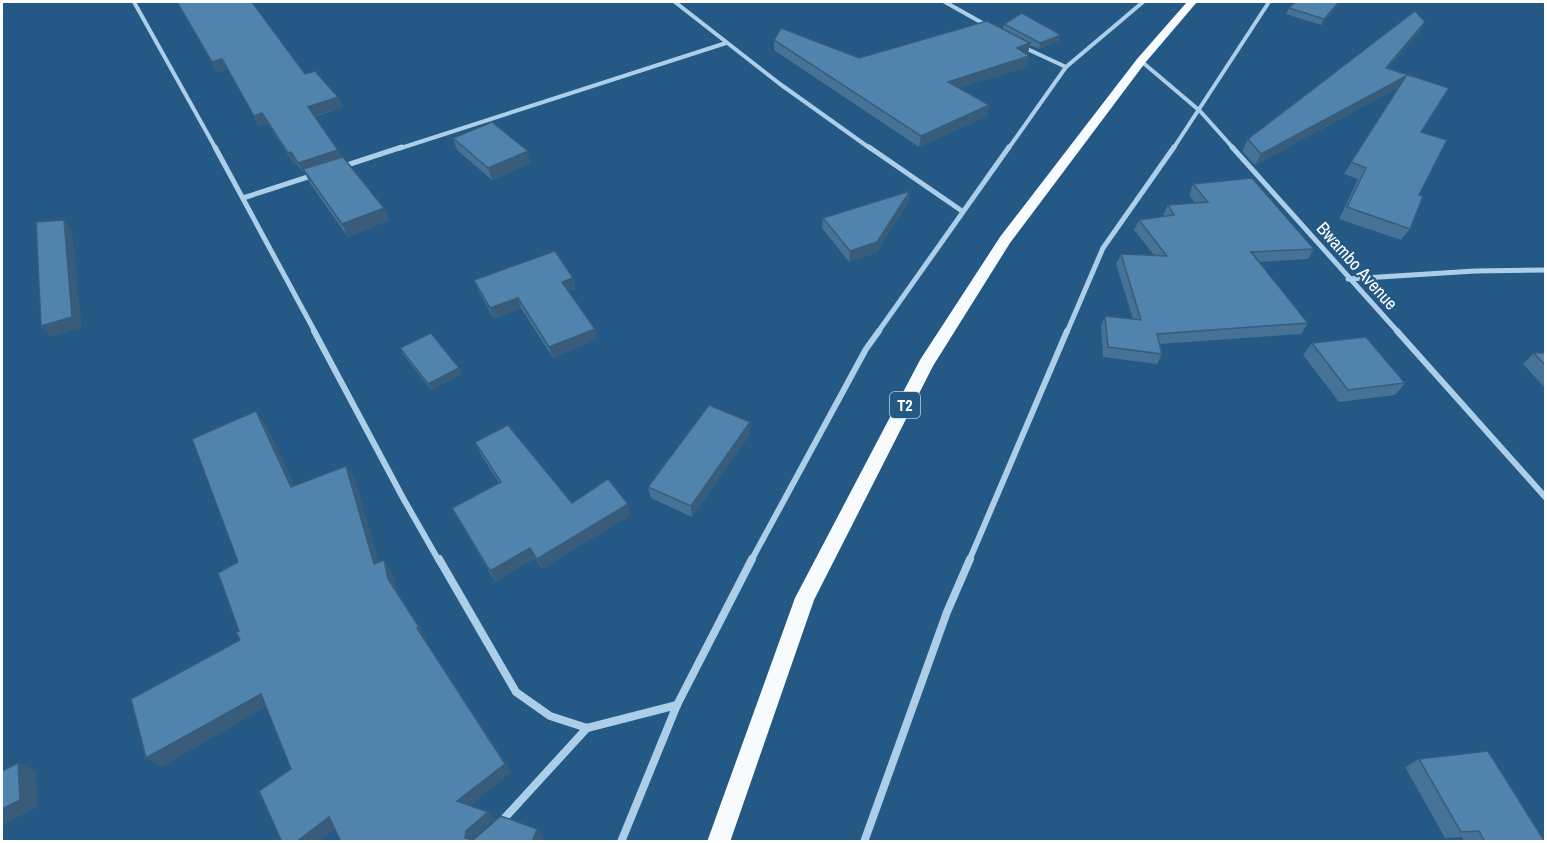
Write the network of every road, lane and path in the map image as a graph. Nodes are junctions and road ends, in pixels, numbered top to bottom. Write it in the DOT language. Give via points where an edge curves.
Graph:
graph roads {
  1 [pos="134,2"];
  2 [pos="675,2"];
  3 [pos="945,2"];
  4 [pos="1143,2"];
  5 [pos="1192,2"];
  6 [pos="1269,2"];
  7 [pos="993,30"];
  8 [pos="726,43"];
  9 [pos="1022,46"];
  10 [pos="1141,61"];
  11 [pos="1066,67"];
  12 [pos="1200,111"];
  13 [pos="333,169"];
  14 [pos="322,173"];
  15 [pos="243,198"];
  16 [pos="962,211"];
  17 [pos="1545,270"];
  18 [pos="1348,279"];
  19 [pos="1545,498"];
  20 [pos="677,705"];
  21 [pos="587,728"];
  22 [pos="492,830"];
  23 [pos="621,842"];
  24 [pos="718,842"];
  25 [pos="864,842"];
  1 -- 15 [label="street"];
  2 -- 8 [label="street"];
  3 -- 7 [label="street"];
  4 -- 11 [label="street"];
  5 -- 10 [label="highway, T2"];
  6 -- 12 [label="street"];
  8 -- 13 [label="street"];
  8 -- 16 [label="street"];
  9 -- 11 [label="street"];
  10 -- 12 [label="street, Bwambo Avenue"];
  10 -- 24 [label="highway, T2" via="1005,240 926,364 805,598"];
  11 -- 16 [label="street"];
  12 -- 18 [label="street, Bwambo Avenue"];
  12 -- 25 [label="street" via="1103,248 947,612"];
  14 -- 15 [label="street"];
  15 -- 21 [label="street" via="403,498 516,692 550,716"];
  16 -- 20 [label="street" via="867,349"];
  17 -- 18 [label="street"];
  18 -- 19 [label="street, Bwambo Avenue"];
  20 -- 21 [label="street"];
  20 -- 23 [label="street"];
  21 -- 22 [label="street"];
}
